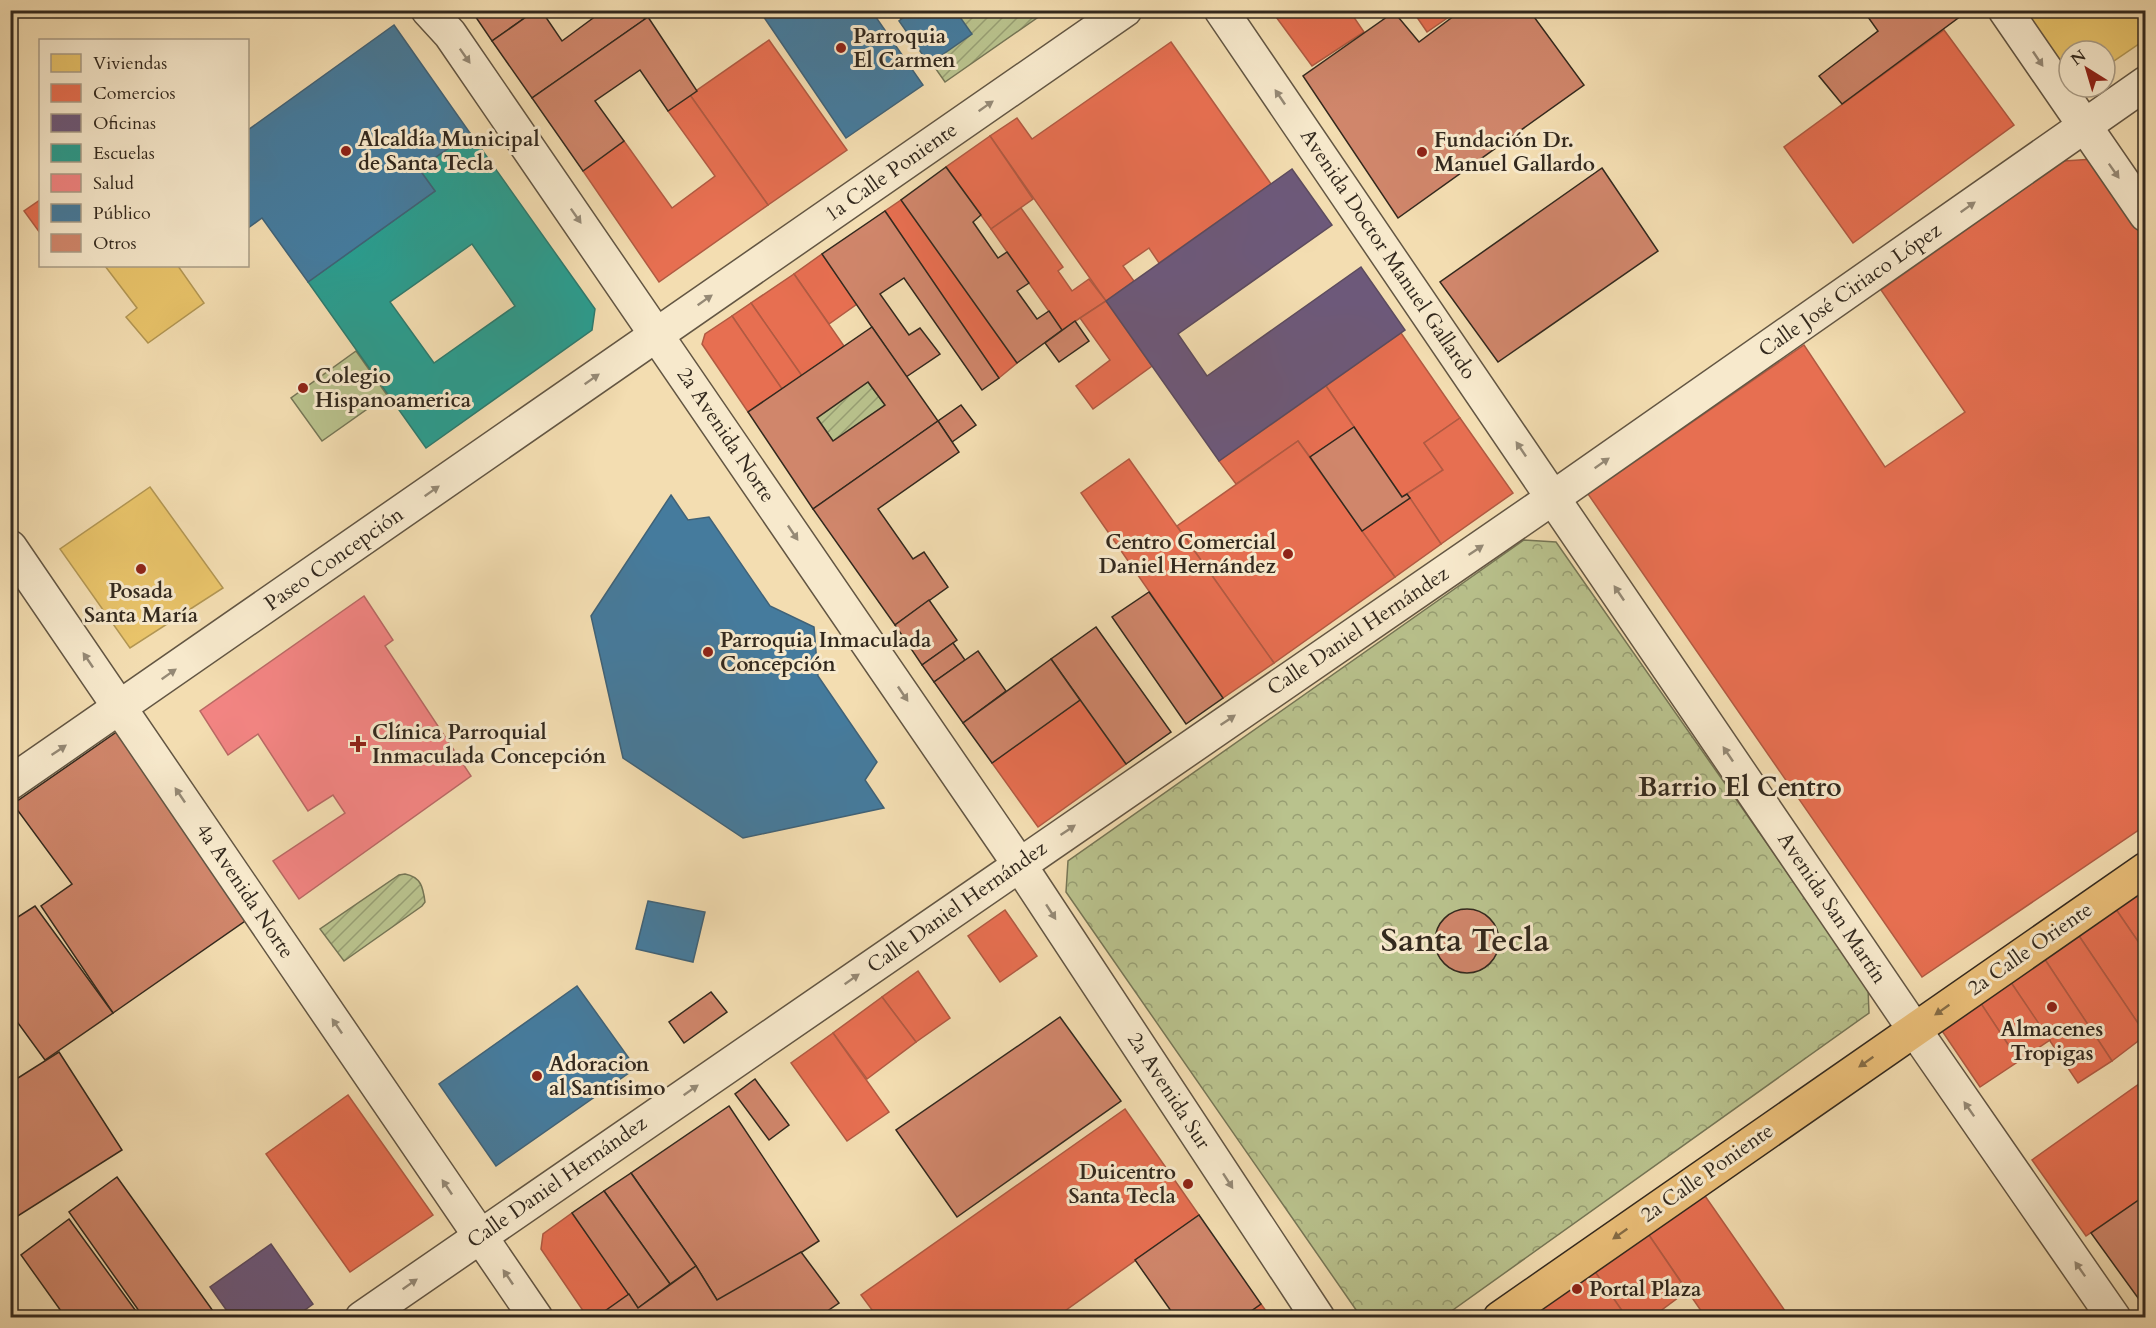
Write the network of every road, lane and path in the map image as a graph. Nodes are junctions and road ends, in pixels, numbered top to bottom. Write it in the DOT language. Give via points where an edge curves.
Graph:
graph roads {
  1 [pos="428,10"];
  2 [pos="1125,10"];
  3 [pos="1221,10"];
  4 [pos="2005,10"];
  5 [pos="2145,83"];
  6 [pos="2083,127"];
  7 [pos="2145,215"];
  8 [pos="657,334"];
  9 [pos="1554,497"];
  10 [pos="10,547"];
  11 [pos="121,708"];
  12 [pos="10,783"];
  13 [pos="1019,864"];
  14 [pos="2145,869"];
  15 [pos="1914,1029"];
  16 [pos="480,1236"];
  17 [pos="362,1317"];
  18 [pos="536,1317"];
  19 [pos="1318,1317"];
  20 [pos="1500,1317"];
  21 [pos="2114,1317"];
  1 -- 8 [label="street, 2a Avenida Norte, one-way" via="450,34"];
  8 -- 2 [label="street, 1a Calle Poniente, one-way"];
  9 -- 3 [label="street, Avenida Doctor Manuel Gallardo, one-way"];
  4 -- 6 [label="street, one-way"];
  5 -- 6 [label="street, Calle José Ciriaco López"];
  6 -- 7 [label="street, one-way"];
  9 -- 6 [label="street, Calle José Ciriaco López, one-way"];
  11 -- 8 [label="street, Paseo Concepción, one-way"];
  8 -- 13 [label="street, 2a Avenida Norte, one-way"];
  13 -- 9 [label="street, Calle Daniel Hernández, one-way"];
  15 -- 9 [label="street, Avenida San Martín, one-way"];
  11 -- 10 [label="street, 4a Avenida Norte, one-way"];
  12 -- 11 [label="street, Paseo Concepción, one-way"];
  16 -- 11 [label="street, 4a Avenida Norte, one-way"];
  16 -- 13 [label="street, Calle Daniel Hernández, one-way"];
  13 -- 19 [label="street, 2a Avenida Sur, one-way"];
  14 -- 15 [label="main road, 2a Calle Oriente, one-way"];
  15 -- 20 [label="main road, 2a Calle Poniente, one-way"];
  21 -- 15 [label="street, Avenida San Martín, one-way"];
  17 -- 16 [label="street, Calle Daniel Hernández, one-way"];
  18 -- 16 [label="street, 4a Avenida Norte, one-way"];
}
